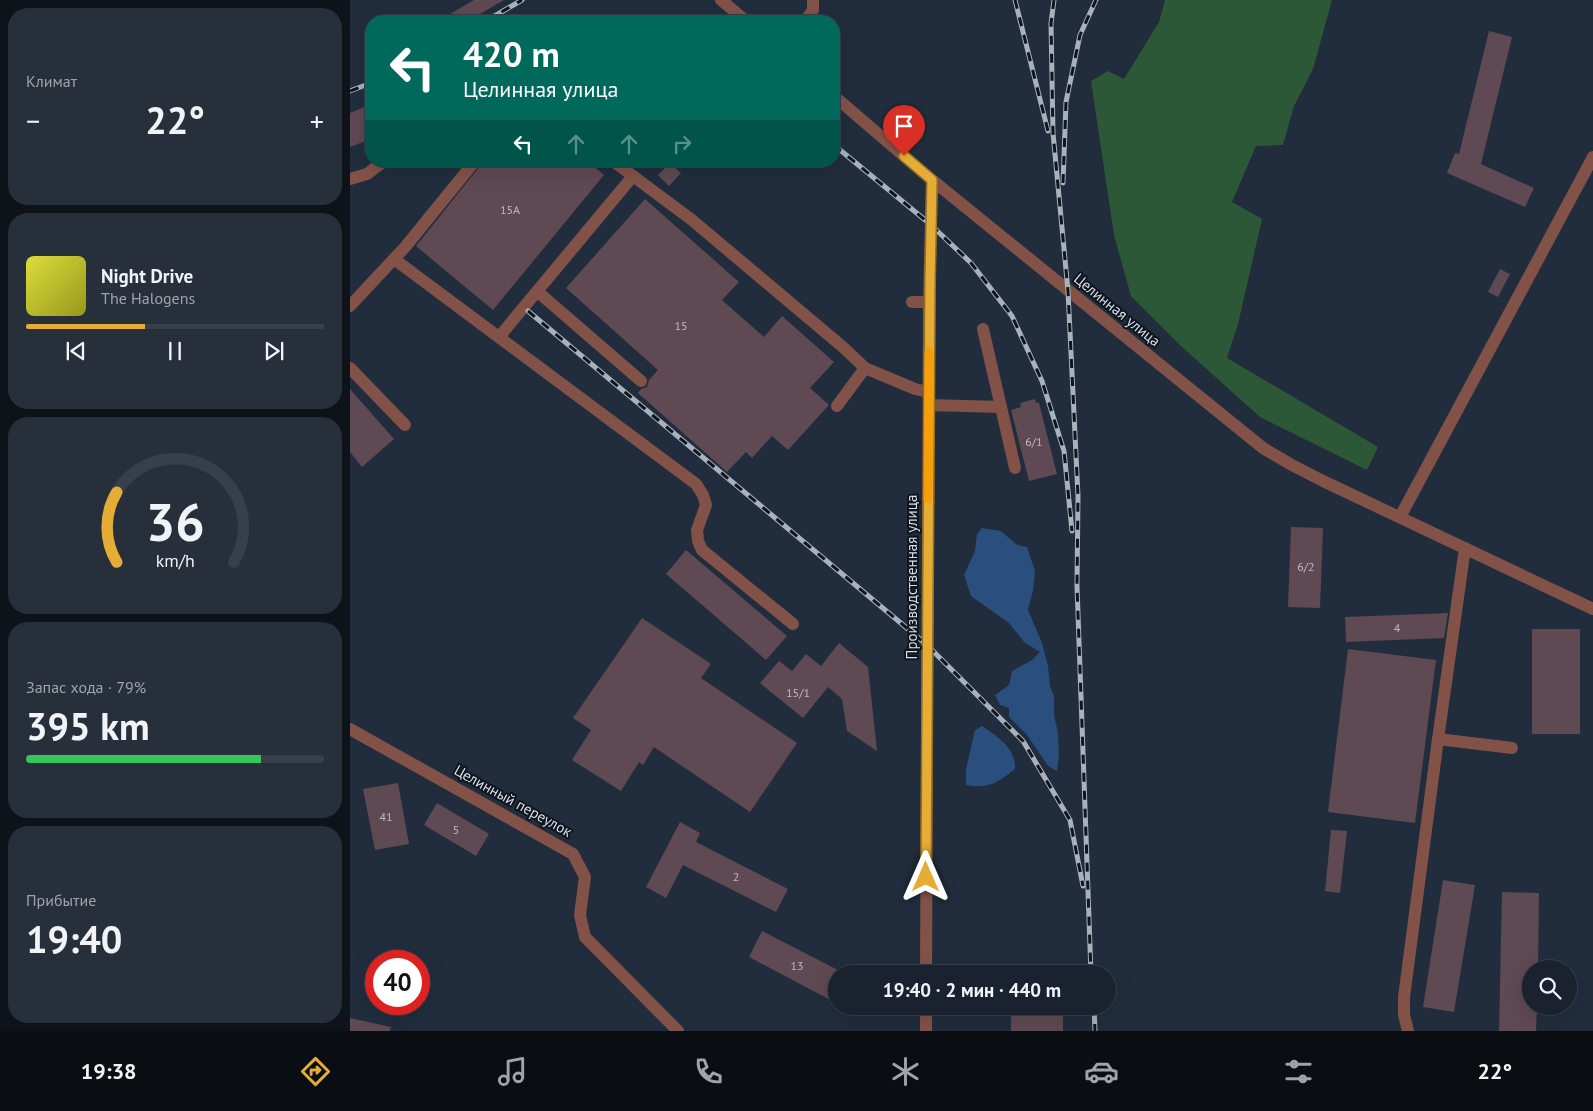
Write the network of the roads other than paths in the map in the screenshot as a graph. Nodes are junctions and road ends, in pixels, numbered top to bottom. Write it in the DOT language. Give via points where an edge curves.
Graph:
graph roads {
  1 [pos="721,0"];
  2 [pos="813,0"];
  3 [pos="739,15"];
  4 [pos="809,15"];
  5 [pos="840,101"];
  6 [pos="1593,157"];
  7 [pos="376,167"];
  8 [pos="470,167"];
  9 [pos="621,167"];
  10 [pos="633,176"];
  11 [pos="350,178"];
  12 [pos="932,180"];
  13 [pos="394,259"];
  14 [pos="538,292"];
  15 [pos="912,302"];
  16 [pos="929,302"];
  17 [pos="350,306"];
  18 [pos="984,329"];
  19 [pos="498,337"];
  20 [pos="350,368"];
  21 [pos="865,368"];
  22 [pos="641,381"];
  23 [pos="929,399"];
  24 [pos="837,406"];
  25 [pos="1001,407"];
  26 [pos="405,425"];
  27 [pos="1015,468"];
  28 [pos="1400,518"];
  29 [pos="1465,548"];
  30 [pos="1593,609"];
  31 [pos="793,624"];
  32 [pos="350,729"];
  33 [pos="1438,739"];
  34 [pos="1512,748"];
  35 [pos="926,965"];
  36 [pos="926,1015"];
  37 [pos="678,1031"];
  38 [pos="926,1031"];
  39 [pos="1408,1031"];
  1 -- 3 [label="street"];
  2 -- 4 [label="street"];
  5 -- 12 [label="street, Целинная улица"];
  6 -- 28 [label="street"];
  7 -- 11 [label="street" via="367,174"];
  8 -- 13 [label="street"];
  9 -- 10 [label="street"];
  10 -- 14 [label="street"];
  10 -- 21 [label="street" via="692,220"];
  12 -- 16 [label="street, Производственная улица"];
  12 -- 28 [label="street, Целинная улица" via="1263,448"];
  13 -- 17 [label="street"];
  13 -- 19 [label="street"];
  14 -- 19 [label="street"];
  14 -- 22 [label="street"];
  15 -- 16 [label="street"];
  16 -- 23 [label="street, Производственная улица"];
  18 -- 25 [label="street"];
  19 -- 31 [label="street" via="696,484 706,505 697,530 702,550"];
  20 -- 26 [label="street"];
  21 -- 23 [label="street" via="915,389"];
  21 -- 24 [label="street"];
  23 -- 25 [label="street"];
  23 -- 35 [label="street, Производственная улица"];
  25 -- 27 [label="street"];
  28 -- 29 [label="street, Целинная улица"];
  29 -- 30 [label="street, Целинная улица"];
  29 -- 33 [label="street"];
  32 -- 37 [label="street, Целинный переулок" via="573,854 585,877 580,914 585,937"];
  33 -- 34 [label="street"];
  33 -- 39 [label="street" via="1404,997"];
  36 -- 38 [label="street"];
}
